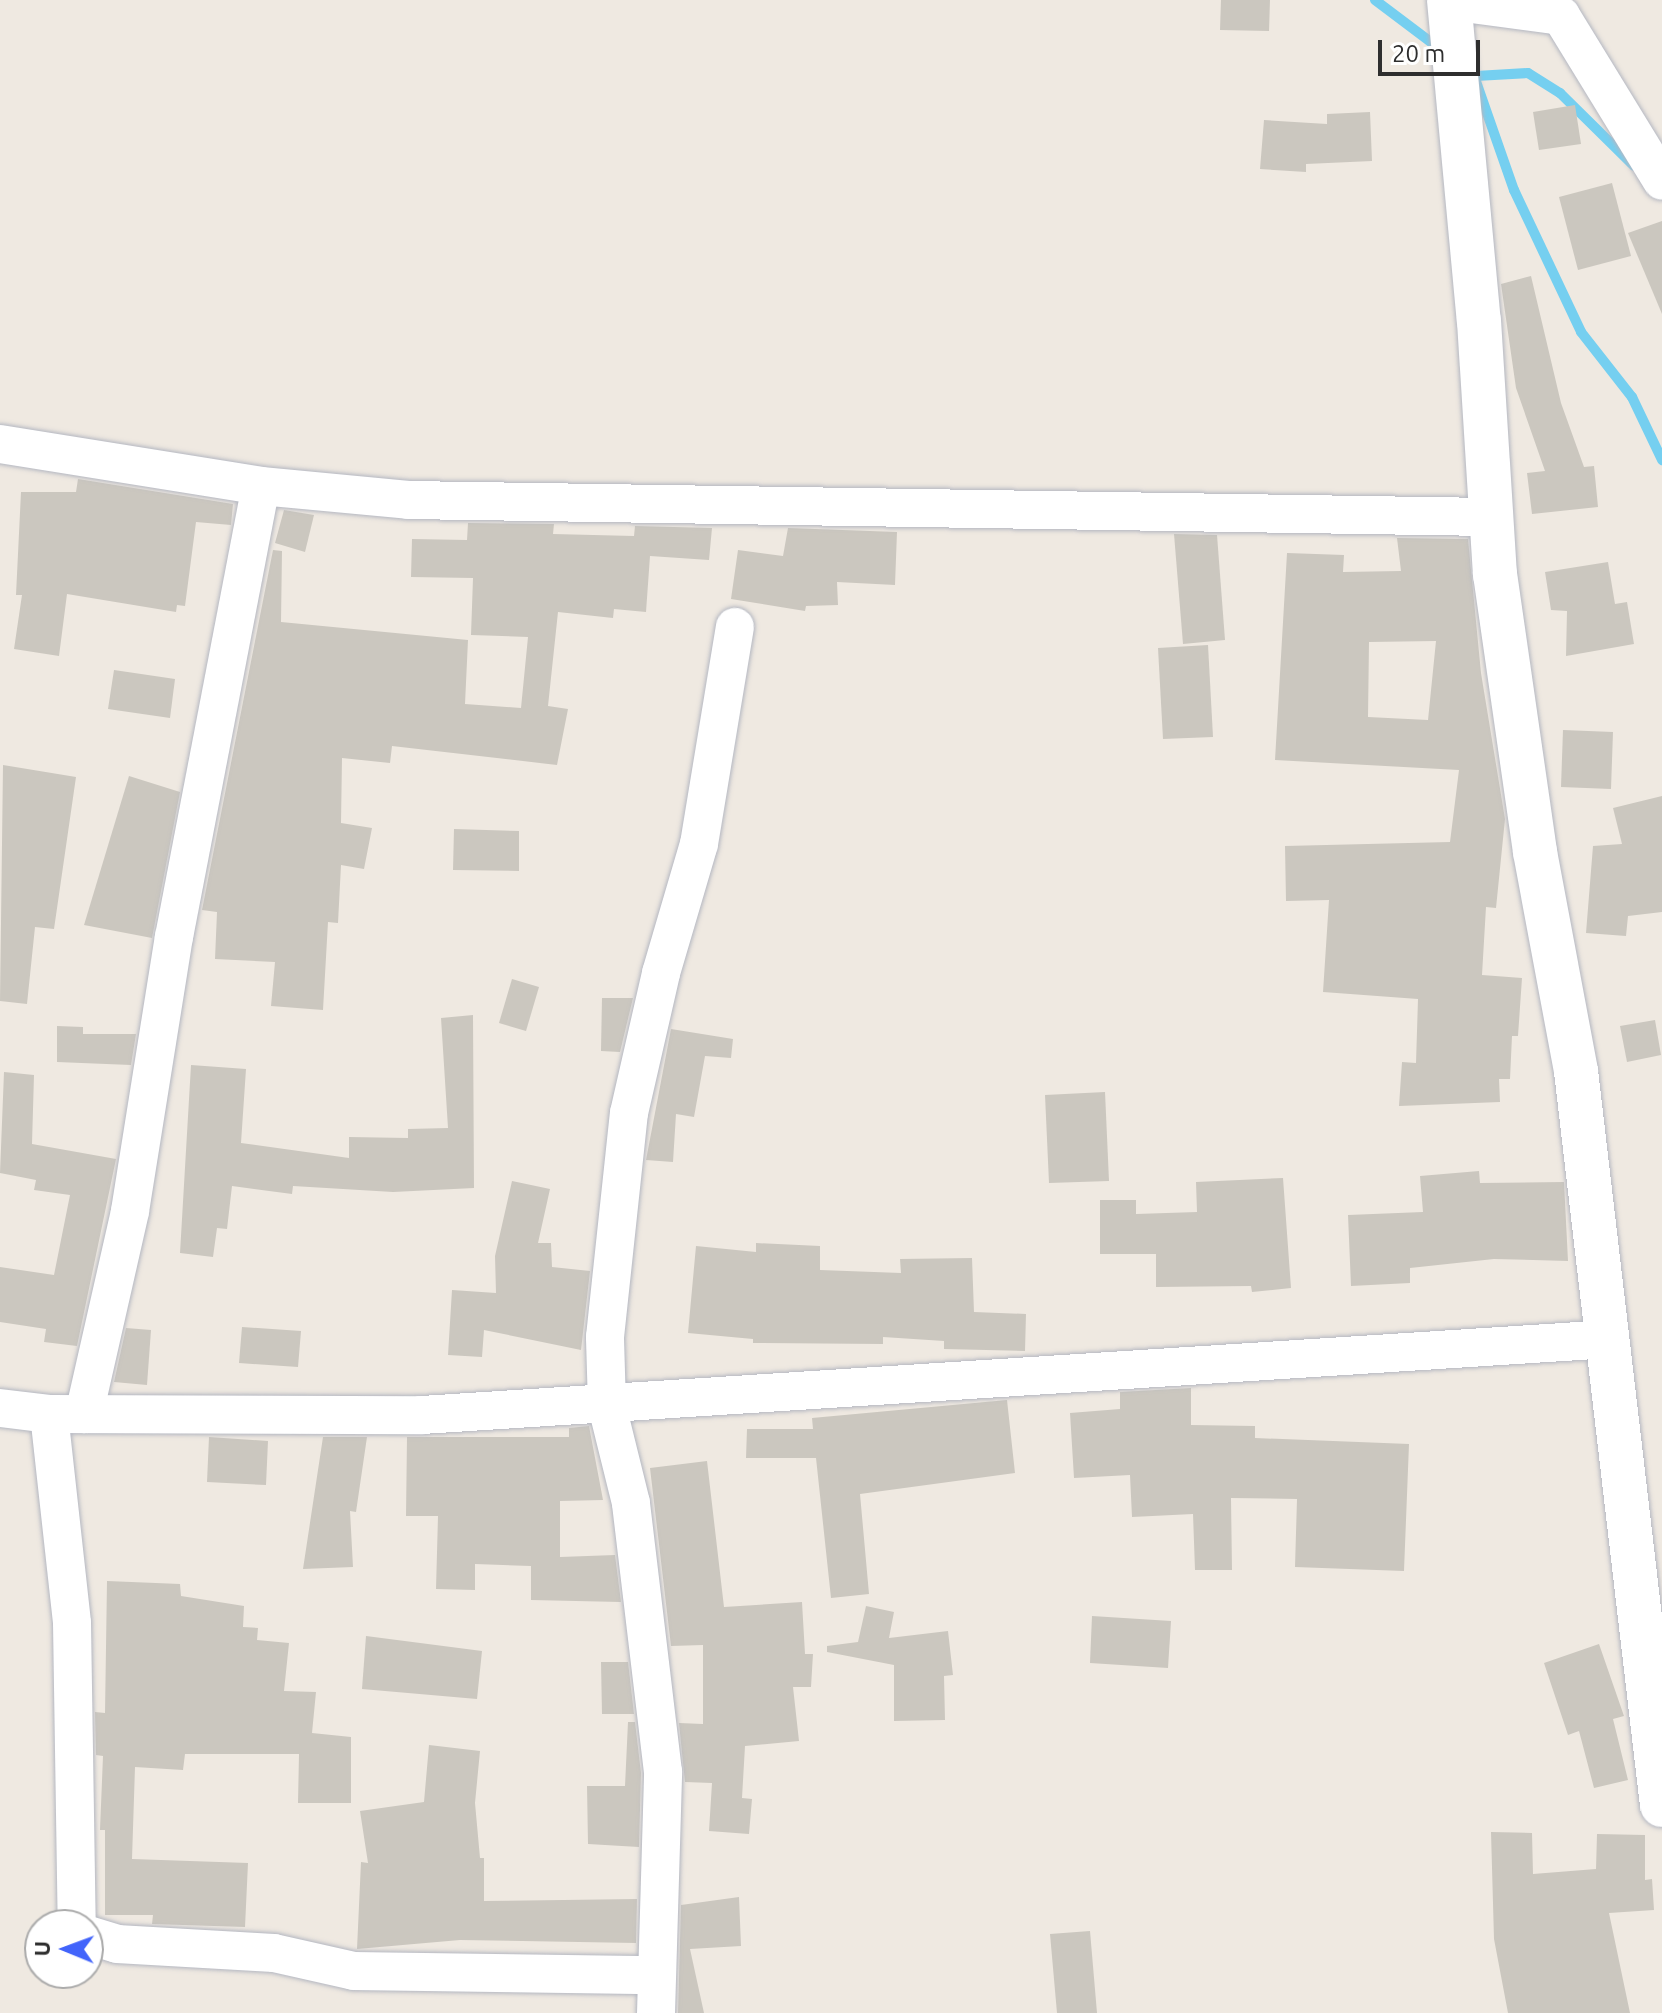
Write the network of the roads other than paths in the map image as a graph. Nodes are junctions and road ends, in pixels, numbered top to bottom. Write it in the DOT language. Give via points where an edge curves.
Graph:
graph roads {
  1 [pos="1449,1"];
  2 [pos="1662,181"];
  3 [pos="0,444"];
  4 [pos="261,486"];
  5 [pos="1491,517"];
  6 [pos="735,627"];
  7 [pos="1610,1339"];
  8 [pos="607,1406"];
  9 [pos="0,1408"];
  10 [pos="67,1414"];
  11 [pos="1662,1805"];
  12 [pos="77,1909"];
  13 [pos="104,1940"];
  14 [pos="655,1975"];
  15 [pos="656,2013"];
  1 -- 2 [label="street" via="1561,16"];
  1 -- 5 [label="street"];
  3 -- 4 [label="street"];
  4 -- 5 [label="street" via="408,500"];
  4 -- 10 [label="street" via="174,937 130,1211"];
  5 -- 7 [label="street" via="1535,852 1576,1071"];
  6 -- 8 [label="street" via="699,844 661,973 629,1113 605,1337"];
  7 -- 8 [label="street"];
  7 -- 11 [label="street"];
  8 -- 10 [label="street" via="422,1415"];
  8 -- 14 [label="street" via="631,1503 663,1772"];
  9 -- 10 [label="street"];
  10 -- 12 [label="street"];
  13 -- 14 [label="street" via="274,1953 354,1971"];
  14 -- 15 [label="street"];
}
